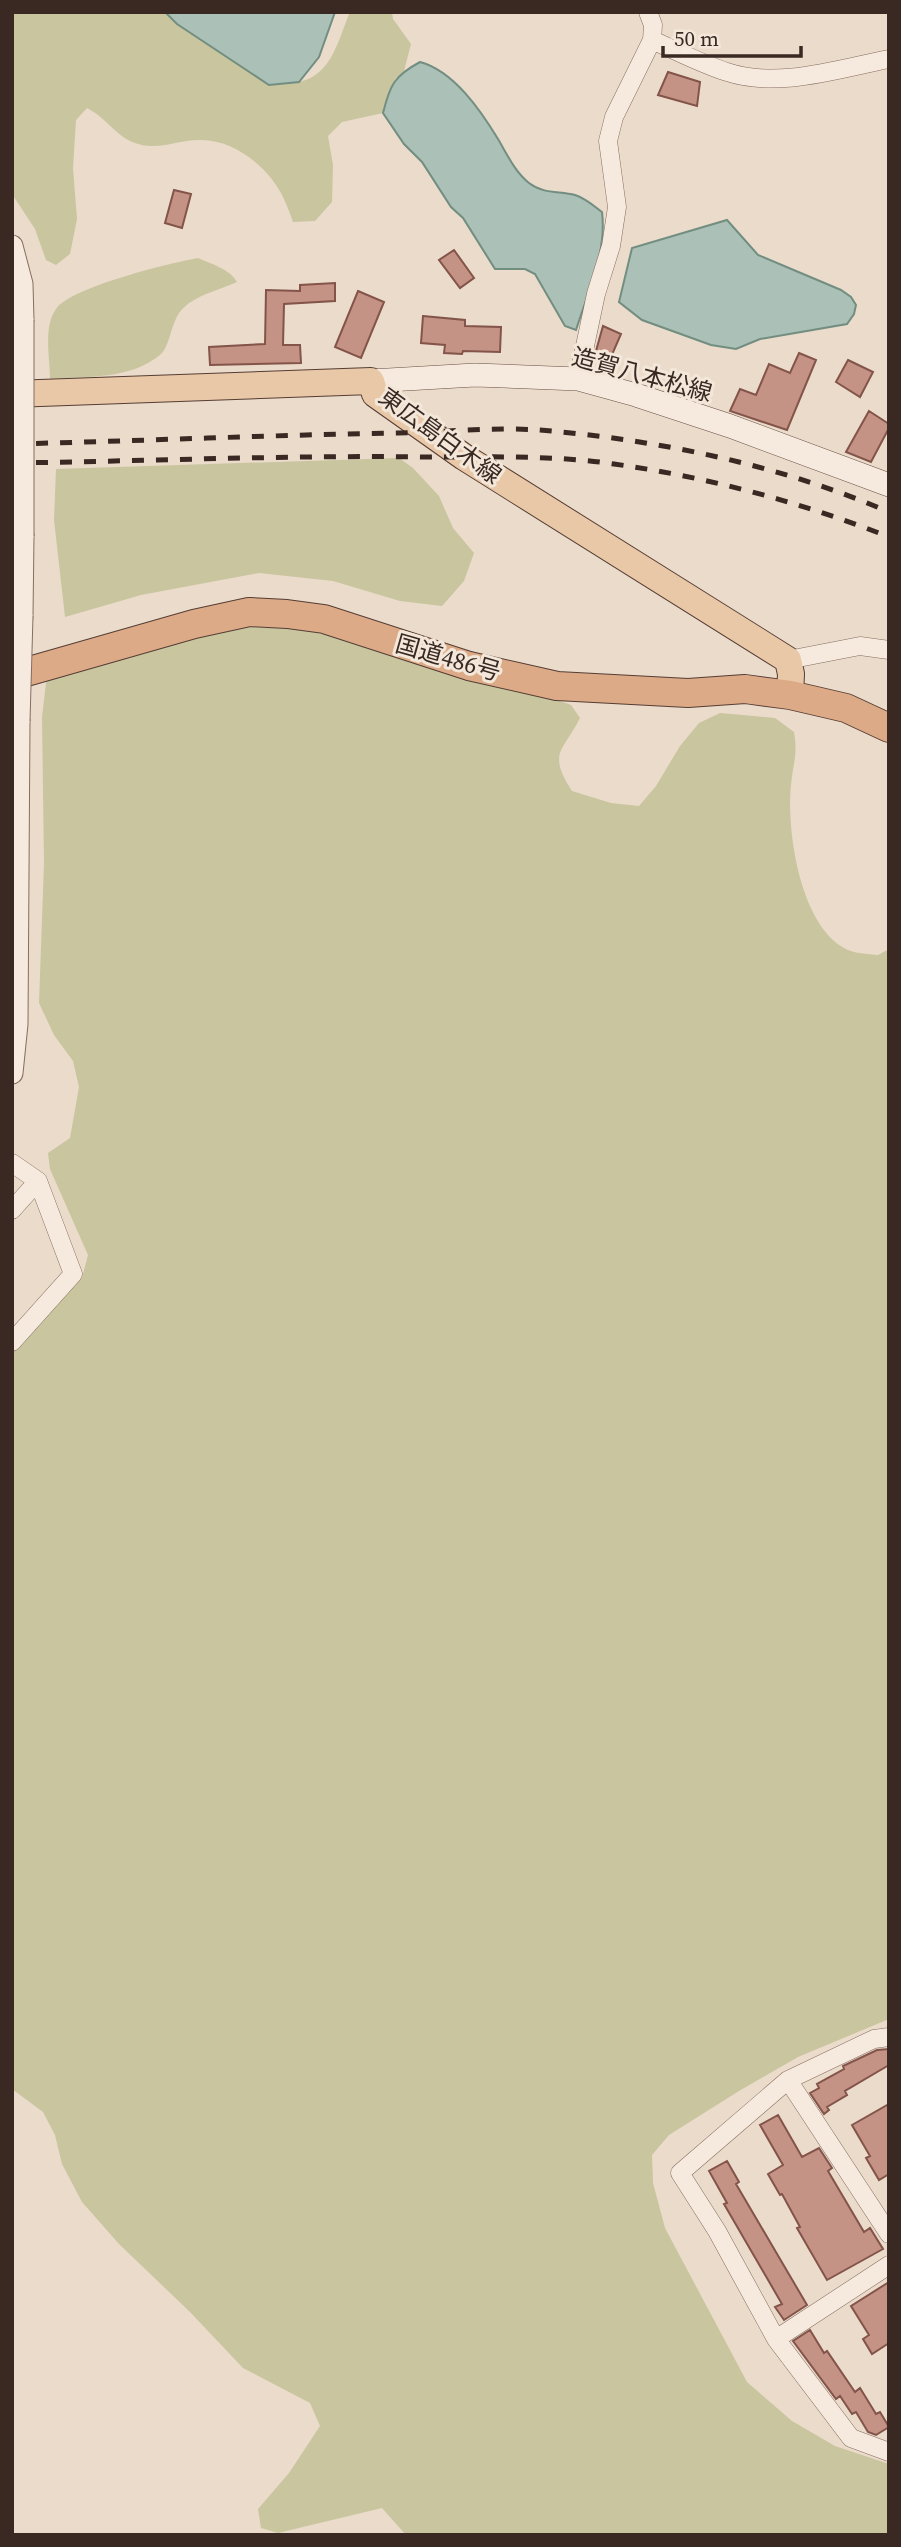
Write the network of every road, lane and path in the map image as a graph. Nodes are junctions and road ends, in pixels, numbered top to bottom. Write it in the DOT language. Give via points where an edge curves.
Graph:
graph roads {
  1 [pos="648,12"];
  2 [pos="652,40"];
  3 [pos="889,59"];
  4 [pos="12,246"];
  5 [pos="578,379"];
  6 [pos="371,381"];
  7 [pos="12,394"];
  8 [pos="889,485"];
  9 [pos="889,650"];
  10 [pos="788,660"];
  11 [pos="12,676"];
  12 [pos="790,695"];
  13 [pos="889,728"];
  14 [pos="14,997"];
  15 [pos="12,1073"];
  16 [pos="12,1163"];
  17 [pos="38,1181"];
  18 [pos="12,1210"];
  19 [pos="12,1342"];
  20 [pos="889,2037"];
  21 [pos="788,2080"];
  22 [pos="889,2234"];
  23 [pos="889,2265"];
  24 [pos="776,2339"];
  25 [pos="889,2452"];
  1 -- 2 [label="street"];
  2 -- 3 [label="street" via="728,73 747,76 791,78"];
  2 -- 5 [label="street" via="614,117 608,141 617,207"];
  4 -- 14 [label="street, bridge" via="22,285 23,320"];
  5 -- 6 [label="main road, 造賀八本松線" via="475,375"];
  5 -- 8 [label="main road, 造賀八本松線" via="719,422"];
  6 -- 7 [label="main road, 東広島白木線"];
  6 -- 10 [label="main road, 東広島白木線" via="374,394 464,457"];
  9 -- 10 [label="street" via="860,646"];
  10 -- 12 [label="main road"];
  11 -- 12 [label="highway, 国道486号" via="248,612 324,619 469,666 557,685 688,693 745,689"];
  12 -- 13 [label="highway, 国道486号" via="846,708"];
  14 -- 15 [label="street"];
  16 -- 17 [label="street"];
  17 -- 18 [label="street"];
  17 -- 19 [label="street" via="73,1274"];
  20 -- 21 [label="street" via="874,2039"];
  21 -- 22 [label="street"];
  21 -- 24 [label="street" via="680,2173"];
  23 -- 24 [label="street"];
  24 -- 25 [label="street" via="851,2438"];
}
